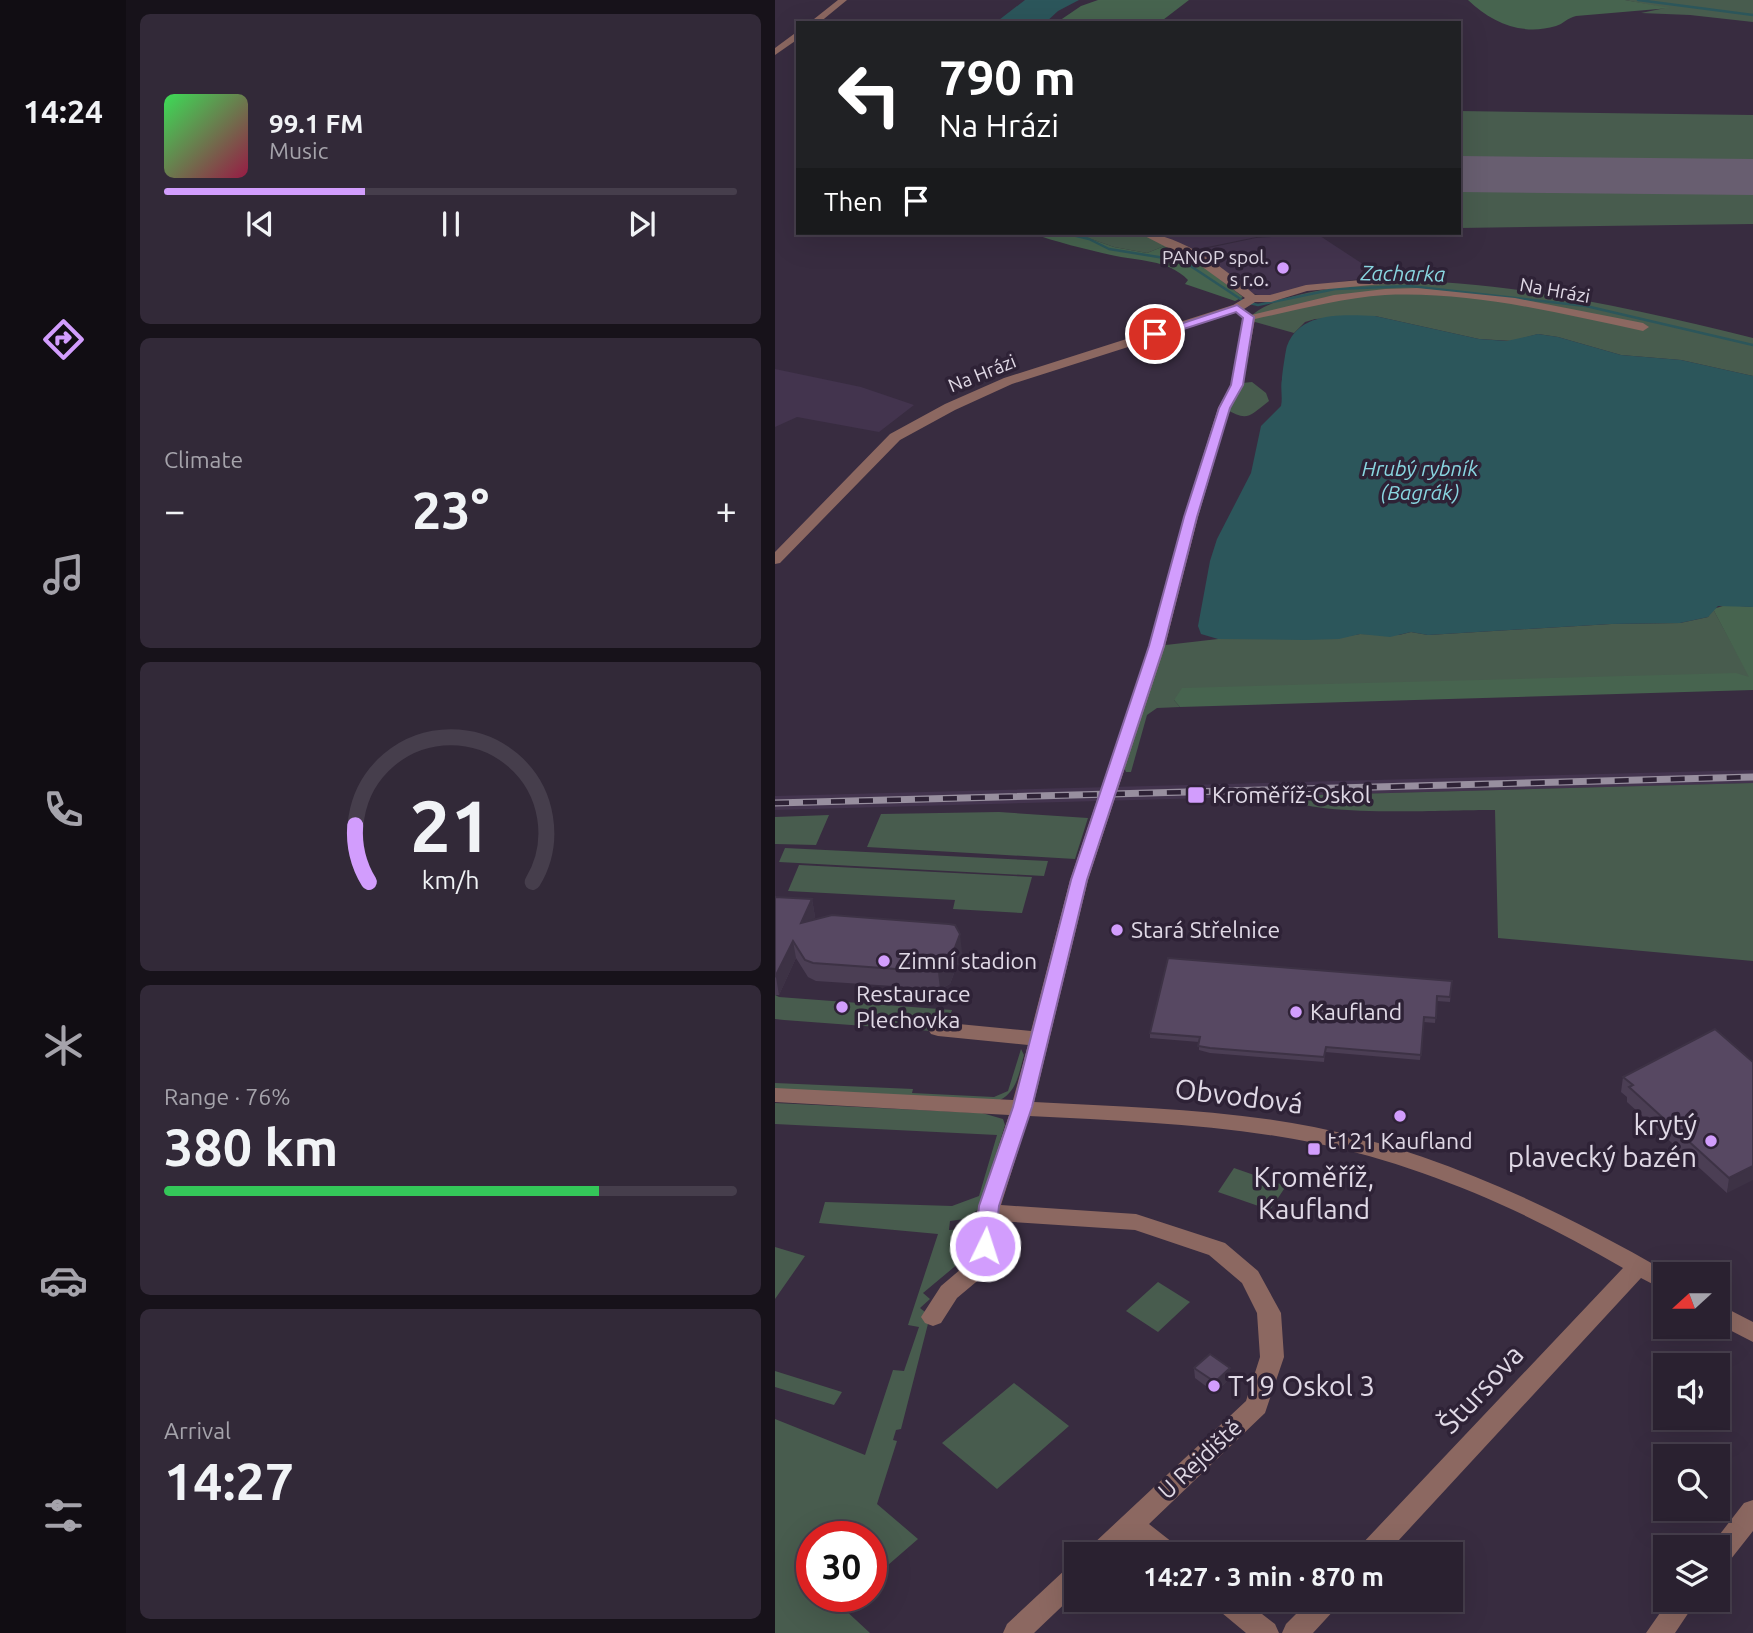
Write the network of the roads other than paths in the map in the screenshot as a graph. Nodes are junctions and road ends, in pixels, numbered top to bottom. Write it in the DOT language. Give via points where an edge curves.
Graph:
graph roads {
  1 [pos="843,0"];
  2 [pos="816,21"];
  3 [pos="796,36"];
  4 [pos="775,52"];
  5 [pos="1149,235"];
  6 [pos="1393,281"];
  7 [pos="1246,306"];
  8 [pos="1643,327"];
  9 [pos="775,560"];
  10 [pos="938,1029"];
  11 [pos="1040,1039"];
  12 [pos="775,1095"];
  13 [pos="1022,1107"];
  14 [pos="988,1212"];
  15 [pos="1639,1266"];
  16 [pos="1653,1274"];
  17 [pos="933,1317"];
  18 [pos="1731,1320"];
  19 [pos="1753,1333"];
  20 [pos="1753,1511"];
  21 [pos="1131,1524"];
  22 [pos="1730,1541"];
  23 [pos="1112,1542"];
  24 [pos="1153,1542"];
  25 [pos="1380,1542"];
  26 [pos="1064,1588"];
  27 [pos="1240,1612"];
  28 [pos="1315,1612"];
  29 [pos="1675,1612"];
  30 [pos="1017,1633"];
  31 [pos="1266,1633"];
  32 [pos="1295,1633"];
  33 [pos="1659,1633"];
  1 -- 2 [label="street"];
  3 -- 4 [label="street"];
  5 -- 7 [label="street" via="1185,249 1218,270"];
  6 -- 7 [label="street, Na Hrázi" via="1306,288"];
  7 -- 8 [label="street, Na Hrázi" via="1294,307 1386,292 1436,293 1538,305"];
  7 -- 9 [label="street, Na Hrázi" via="1008,381 950,407 895,437"];
  7 -- 11 [label="street" via="1237,385 1224,408 1157,646 1079,880"];
  10 -- 11 [label="street"];
  11 -- 13 [label="street"];
  12 -- 13 [label="street, Obvodová"];
  13 -- 14 [label="street"];
  13 -- 15 [label="street, Obvodová" via="1236,1122 1332,1139 1503,1197"];
  14 -- 17 [label="street" via="986,1261 949,1292"];
  14 -- 21 [label="street, U Rejdiště" via="1136,1222 1217,1249 1250,1277 1269,1313 1272,1357 1256,1406"];
  15 -- 16 [label="street, Obvodová"];
  15 -- 25 [label="street, Štursova"];
  18 -- 19 [label="street"];
  20 -- 22 [label="street"];
  21 -- 23 [label="street, U Rejdiště"];
  21 -- 24 [label="street"];
  26 -- 30 [label="street"];
  27 -- 31 [label="street"];
  28 -- 32 [label="street"];
  29 -- 33 [label="street"];
}
